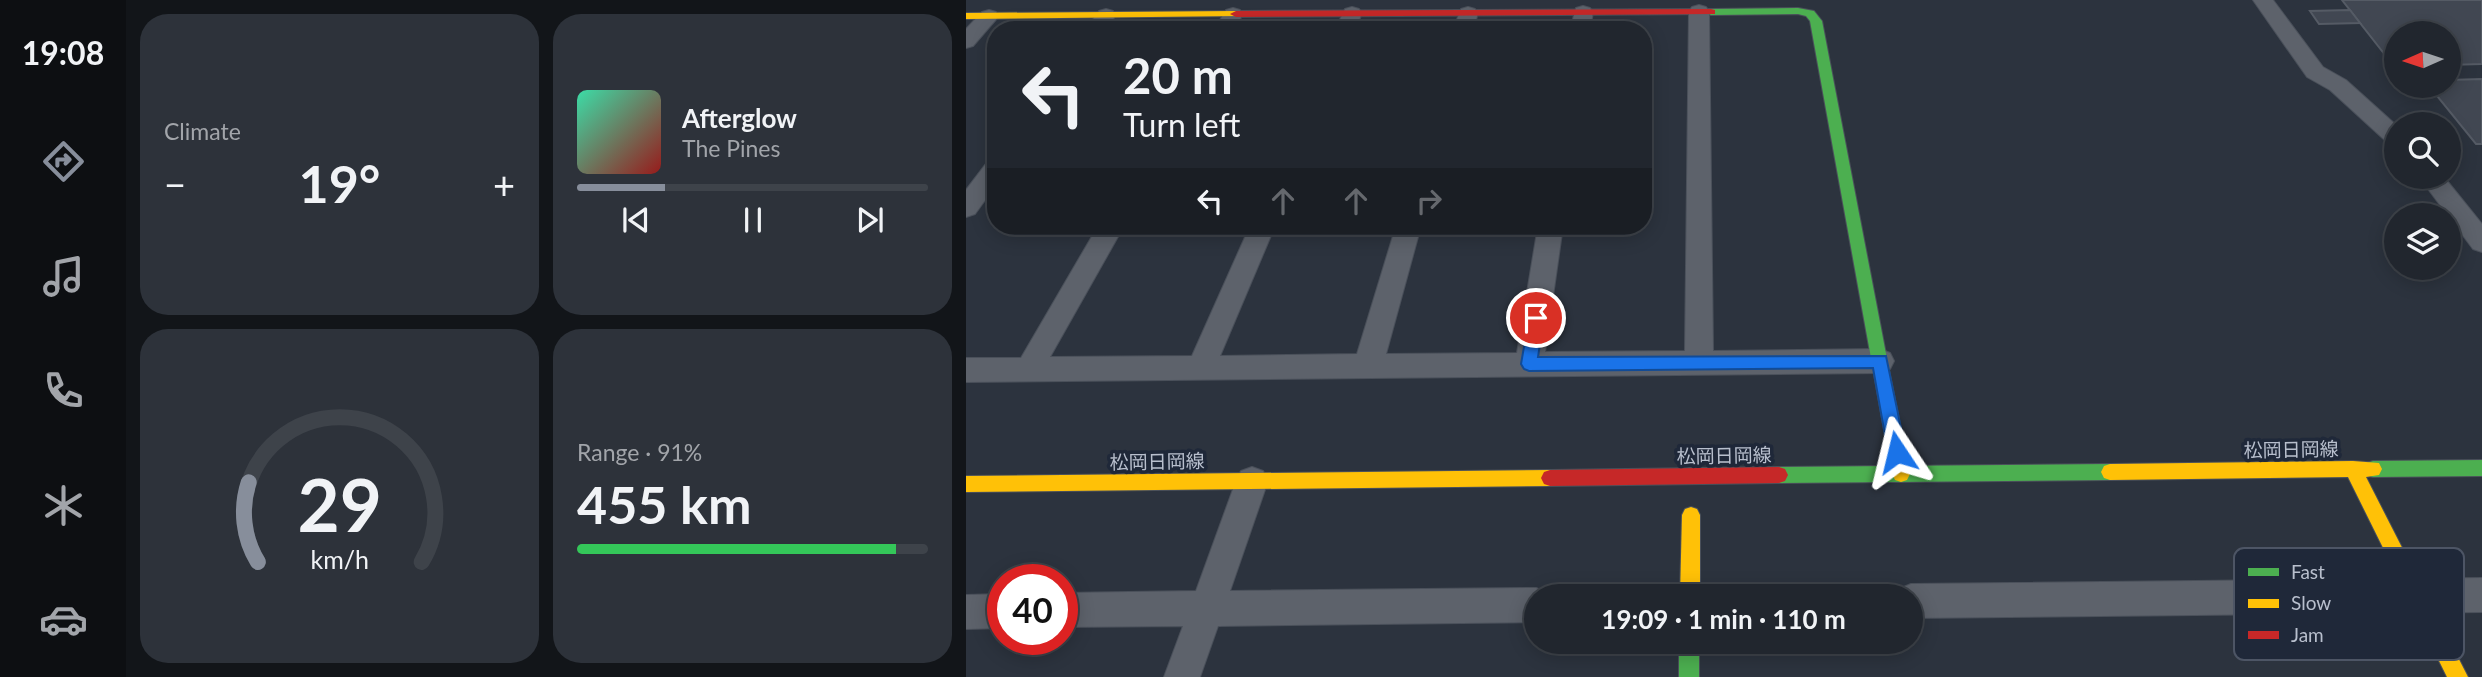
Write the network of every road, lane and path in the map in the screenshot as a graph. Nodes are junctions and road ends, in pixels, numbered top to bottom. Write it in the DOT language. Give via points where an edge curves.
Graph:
graph roads {
  1 [pos="2263,0"];
  2 [pos="1699,11"];
  3 [pos="966,16"];
  4 [pos="989,16"];
  5 [pos="1082,21"];
  6 [pos="1466,21"];
  7 [pos="1582,21"];
  8 [pos="966,41"];
  9 [pos="2384,127"];
  10 [pos="987,179"];
  11 [pos="2440,189"];
  12 [pos="966,208"];
  13 [pos="1106,235"];
  14 [pos="1258,235"];
  15 [pos="1405,235"];
  16 [pos="1549,235"];
  17 [pos="2482,242"];
  18 [pos="1880,361"];
  19 [pos="1699,362"];
  20 [pos="1529,364"];
  21 [pos="1368,366"];
  22 [pos="1201,367"];
  23 [pos="1029,369"];
  24 [pos="966,370"];
  25 [pos="2482,468"];
  26 [pos="2353,470"];
  27 [pos="1901,474"];
  28 [pos="1252,481"];
  29 [pos="966,484"];
  30 [pos="1691,515"];
  31 [pos="2393,548"];
  32 [pos="1690,584"];
  33 [pos="2464,596"];
  34 [pos="2482,596"];
  35 [pos="2234,598"];
  36 [pos="1923,601"];
  37 [pos="1524,605"];
  38 [pos="1206,609"];
  39 [pos="1078,610"];
  40 [pos="987,611"];
  41 [pos="966,612"];
  42 [pos="1689,654"];
  43 [pos="2449,660"];
  44 [pos="1182,677"];
  45 [pos="1689,677"];
  46 [pos="2458,677"];
  1 -- 9 [label="street" via="2315,72 2338,85"];
  2 -- 7 [label="street"];
  2 -- 18 [label="street" via="1798,10 1810,13 1816,21"];
  2 -- 19 [label="street"];
  3 -- 4 [label="street"];
  4 -- 5 [label="street"];
  4 -- 8 [label="street"];
  6 -- 7 [label="street"];
  10 -- 12 [label="street"];
  11 -- 17 [label="street"];
  13 -- 23 [label="street"];
  14 -- 22 [label="street"];
  15 -- 21 [label="street"];
  16 -- 20 [label="street"];
  18 -- 19 [label="street"];
  18 -- 27 [label="street"];
  19 -- 20 [label="street"];
  20 -- 21 [label="street"];
  21 -- 22 [label="street"];
  22 -- 23 [label="street"];
  23 -- 24 [label="street"];
  25 -- 26 [label="street, 松岡日岡線"];
  26 -- 27 [label="street, 松岡日岡線"];
  26 -- 31 [label="street"];
  27 -- 28 [label="street, 松岡日岡線"];
  28 -- 29 [label="street, 松岡日岡線"];
  28 -- 38 [label="street"];
  30 -- 32 [label="street"];
  33 -- 34 [label="street"];
  35 -- 36 [label="street"];
  37 -- 38 [label="street"];
  38 -- 39 [label="street"];
  38 -- 44 [label="street"];
  40 -- 41 [label="street"];
  42 -- 45 [label="street"];
  43 -- 46 [label="street"];
}
